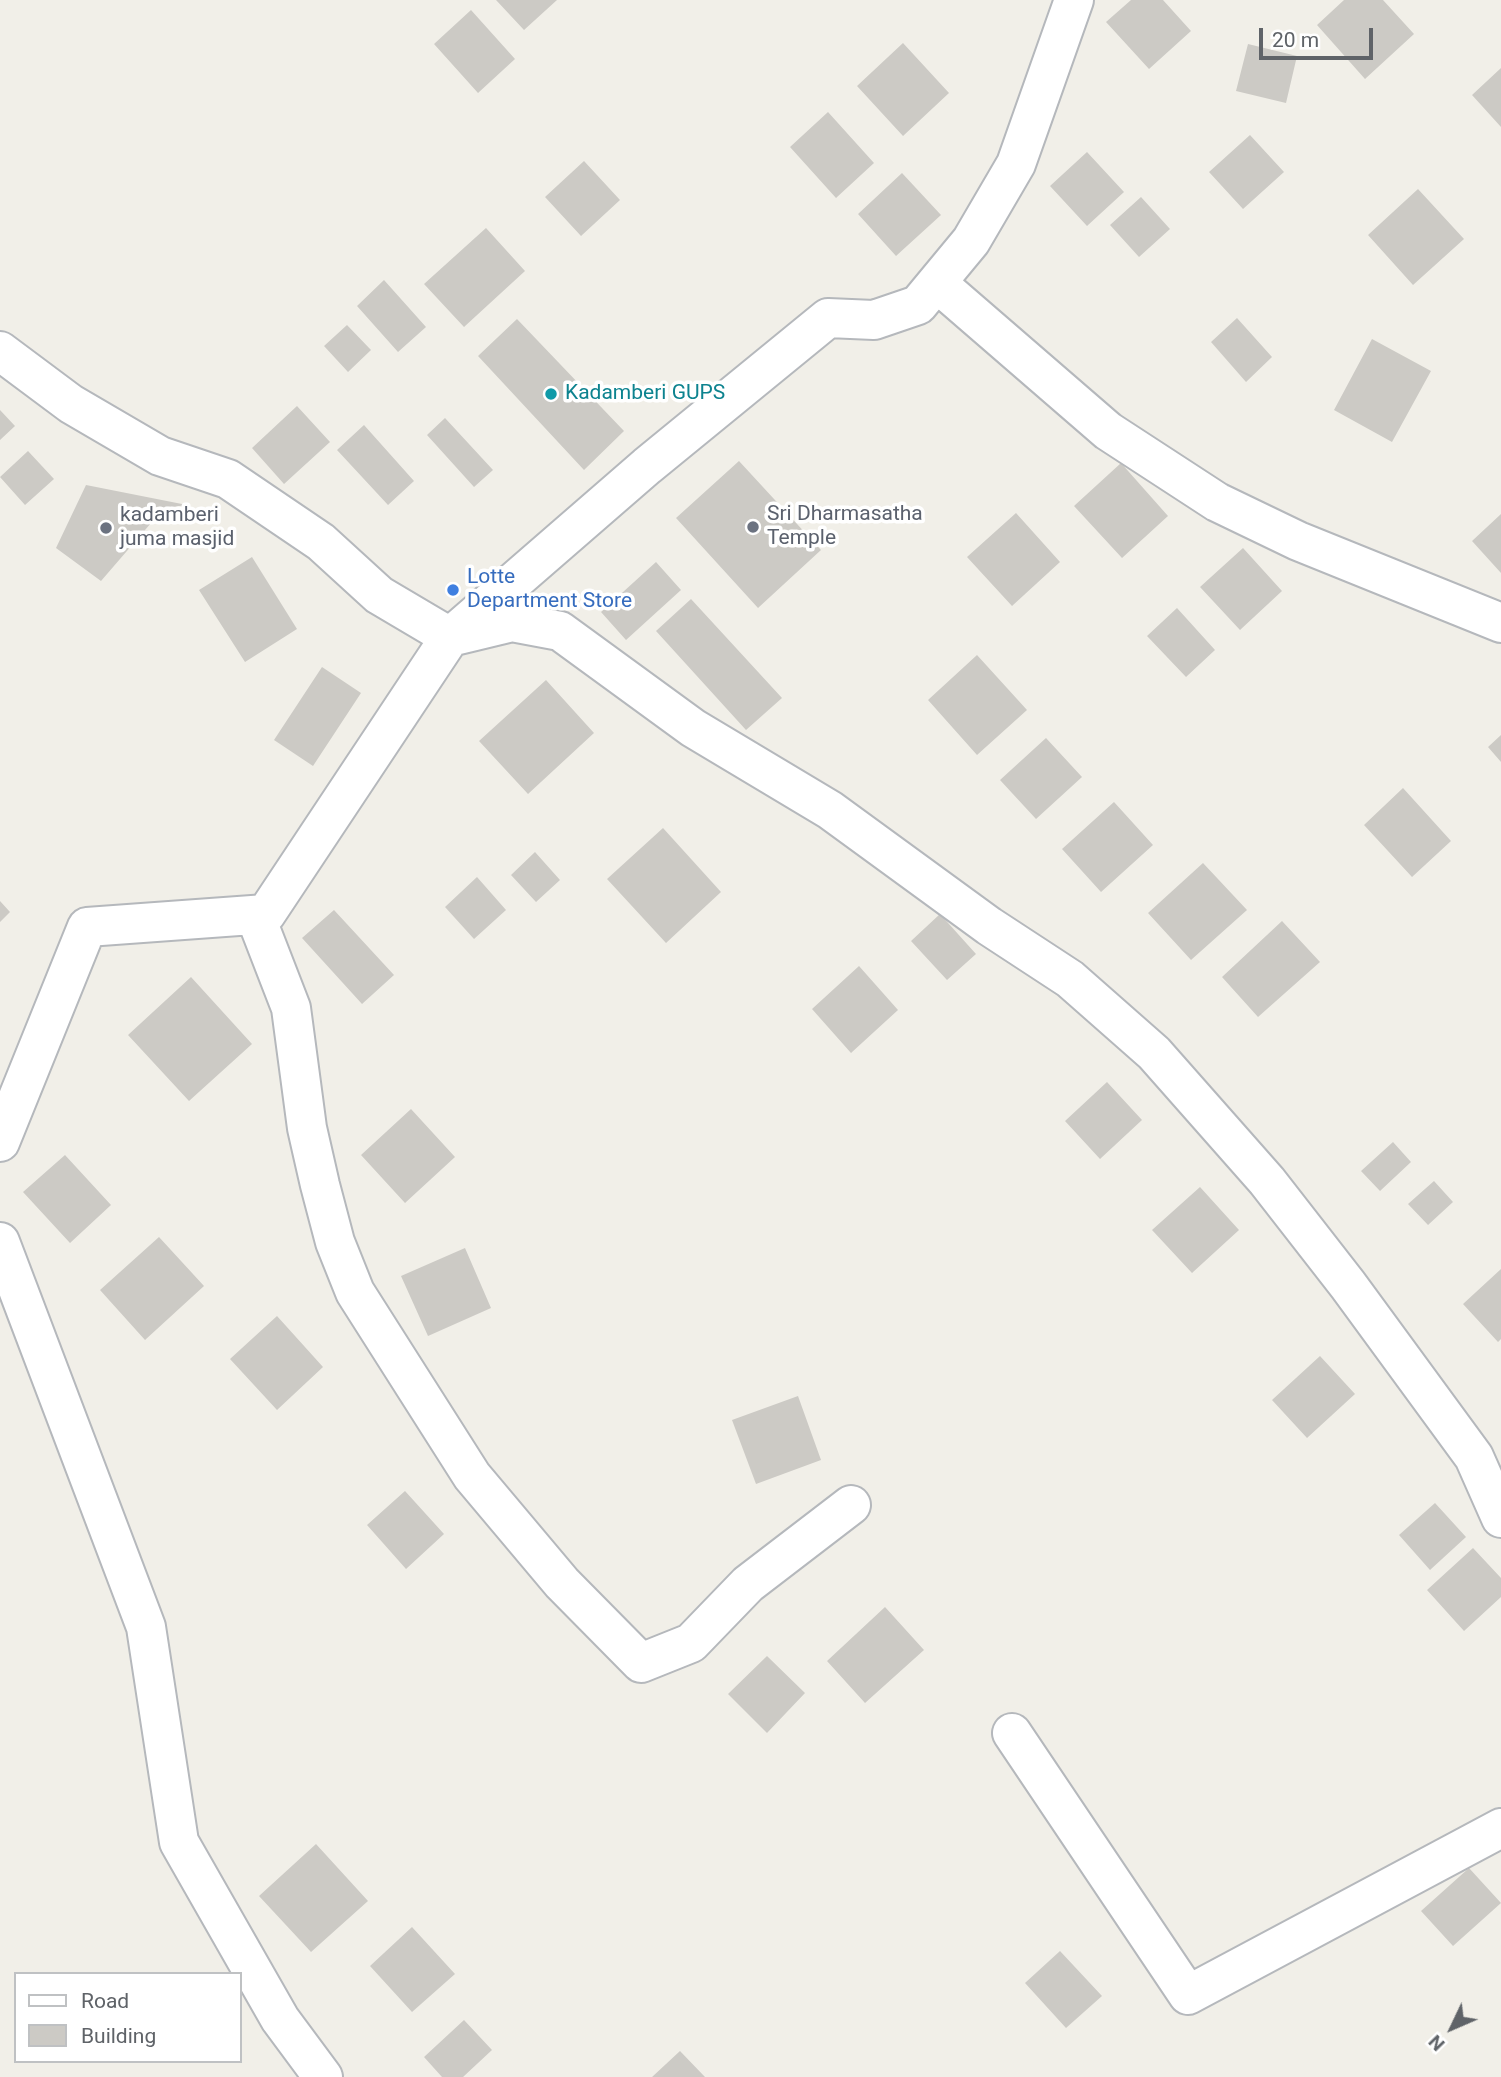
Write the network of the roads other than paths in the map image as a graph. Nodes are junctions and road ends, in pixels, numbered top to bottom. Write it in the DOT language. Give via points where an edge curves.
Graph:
graph roads {
  1 [pos="1074,0"];
  2 [pos="937,284"];
  3 [pos="0,351"];
  4 [pos="1501,623"];
  5 [pos="450,637"];
  6 [pos="256,915"];
  7 [pos="0,1142"];
  8 [pos="0,1242"];
  9 [pos="850,1505"];
  10 [pos="1501,1518"];
  11 [pos="1012,1733"];
  12 [pos="1501,1828"];
  13 [pos="323,2077"];
  1 -- 2 [label="street" via="1016,164 971,241"];
  2 -- 4 [label="street" via="1108,431 1217,502 1298,541"];
  2 -- 5 [label="street" via="918,305 874,320 828,318"];
  3 -- 5 [label="street" via="71,404 160,456 228,479 321,542 379,595"];
  5 -- 6 [label="street" via="267,914"];
  5 -- 10 [label="street" via="512,622 559,631 693,728 830,810 1070,979 1154,1053 1267,1181 1474,1457"];
  6 -- 7 [label="street" via="87,927"];
  6 -- 9 [label="street" via="290,1008 320,1185 355,1292 472,1476 562,1583 641,1663 691,1643 748,1584"];
  8 -- 13 [label="street" via="146,1627 179,1842 279,2019"];
  11 -- 12 [label="street" via="1188,1995"];
}
